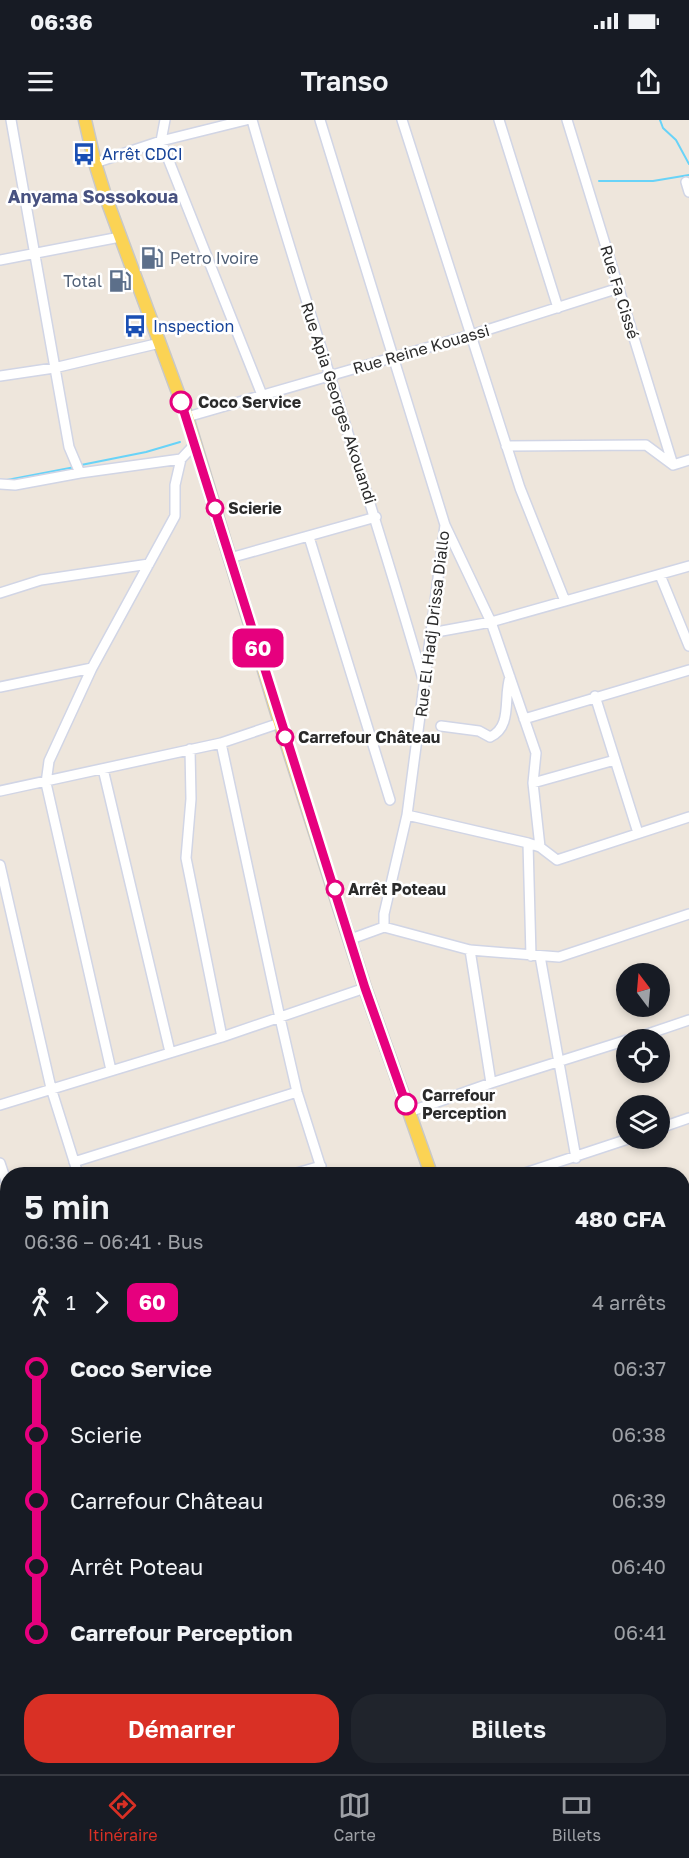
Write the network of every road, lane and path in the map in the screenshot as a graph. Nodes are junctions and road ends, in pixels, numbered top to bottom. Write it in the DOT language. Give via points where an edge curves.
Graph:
graph roads {
  1 [pos="10,120"];
  2 [pos="85,120"];
  3 [pos="165,120"];
  4 [pos="246,120"];
  5 [pos="252,120"];
  6 [pos="320,120"];
  7 [pos="402,120"];
  8 [pos="499,120"];
  9 [pos="567,120"];
  10 [pos="161,141"];
  11 [pos="94,163"];
  12 [pos="686,182"];
  13 [pos="689,192"];
  14 [pos="120,237"];
  15 [pos="32,253"];
  16 [pos="0,260"];
  17 [pos="619,288"];
  18 [pos="558,308"];
  19 [pos="471,335"];
  20 [pos="160,343"];
  21 [pos="392,358"];
  22 [pos="54,368"];
  23 [pos="331,374"];
  24 [pos="0,376"];
  25 [pos="262,395"];
  26 [pos="187,417"];
  27 [pos="195,444"];
  28 [pos="506,446"];
  29 [pos="181,459"];
  30 [pos="689,460"];
  31 [pos="673,465"];
  32 [pos="80,473"];
  33 [pos="0,484"];
  34 [pos="376,517"];
  35 [pos="445,525"];
  36 [pos="309,537"];
  37 [pos="230,558"];
  38 [pos="149,564"];
  39 [pos="689,566"];
  40 [pos="660,574"];
  41 [pos="0,593"];
  42 [pos="565,601"];
  43 [pos="491,622"];
  44 [pos="431,633"];
  45 [pos="689,646"];
  46 [pos="92,668"];
  47 [pos="689,670"];
  48 [pos="510,677"];
  49 [pos="425,686"];
  50 [pos="0,687"];
  51 [pos="595,696"];
  52 [pos="524,719"];
  53 [pos="280,723"];
  54 [pos="441,726"];
  55 [pos="221,742"];
  56 [pos="190,749"];
  57 [pos="615,760"];
  58 [pos="103,769"];
  59 [pos="46,783"];
  60 [pos="533,783"];
  61 [pos="0,791"];
  62 [pos="390,800"];
  63 [pos="407,815"];
  64 [pos="689,817"];
  65 [pos="638,833"];
  66 [pos="528,843"];
  67 [pos="540,847"];
  68 [pos="0,865"];
  69 [pos="689,914"];
  70 [pos="384,927"];
  71 [pos="351,939"];
  72 [pos="470,950"];
  73 [pos="536,956"];
  74 [pos="365,988"];
  75 [pos="280,1018"];
  76 [pos="689,1020"];
  77 [pos="662,1029"];
  78 [pos="222,1037"];
  79 [pos="616,1044"];
  80 [pos="170,1053"];
  81 [pos="558,1063"];
  82 [pos="111,1070"];
  83 [pos="491,1083"];
  84 [pos="51,1088"];
  85 [pos="297,1092"];
  86 [pos="0,1105"];
  87 [pos="409,1112"];
  88 [pos="689,1118"];
  89 [pos="670,1125"];
  90 [pos="616,1143"];
  91 [pos="576,1158"];
  92 [pos="74,1162"];
  93 [pos="76,1167"];
  94 [pos="321,1167"];
  95 [pos="428,1167"];
  96 [pos="546,1167"];
  1 -- 15 [label="street"];
  2 -- 11 [label="main road"];
  3 -- 10 [label="street"];
  4 -- 10 [label="street"];
  5 -- 23 [label="street, Rue Apia Georges Akouandi"];
  6 -- 21 [label="street, Rue El Hadj Drissa Diallo"];
  7 -- 19 [label="street"];
  8 -- 18 [label="street"];
  9 -- 17 [label="street, Rue Fa Cissé"];
  10 -- 11 [label="street"];
  10 -- 25 [label="street"];
  11 -- 14 [label="main road"];
  12 -- 13 [label="street"];
  14 -- 15 [label="street"];
  14 -- 20 [label="main road"];
  15 -- 16 [label="street"];
  15 -- 22 [label="street"];
  17 -- 18 [label="street, Rue Reine Kouassi"];
  17 -- 31 [label="street, Rue Fa Cissé"];
  18 -- 19 [label="street, Rue Reine Kouassi"];
  19 -- 21 [label="street, Rue Reine Kouassi"];
  19 -- 28 [label="street"];
  20 -- 22 [label="street"];
  20 -- 26 [label="main road"];
  21 -- 23 [label="street, Rue Reine Kouassi"];
  21 -- 35 [label="street, Rue El Hadj Drissa Diallo"];
  22 -- 24 [label="street"];
  22 -- 32 [label="street" via="69,447"];
  23 -- 25 [label="street, Rue Reine Kouassi"];
  23 -- 34 [label="street, Rue Apia Georges Akouandi"];
  25 -- 26 [label="street, Rue Reine Kouassi"];
  26 -- 27 [label="main road"];
  27 -- 29 [label="street"];
  27 -- 37 [label="main road"];
  28 -- 31 [label="street" via="646,445"];
  28 -- 42 [label="street"];
  29 -- 32 [label="street"];
  29 -- 38 [label="street" via="174,516"];
  30 -- 31 [label="street"];
  32 -- 33 [label="street" via="15,485"];
  34 -- 36 [label="street"];
  34 -- 49 [label="street, Rue Apia Georges Akouandi"];
  35 -- 43 [label="street"];
  35 -- 44 [label="street, Rue El Hadj Drissa Diallo"];
  36 -- 37 [label="street"];
  36 -- 62 [label="street"];
  37 -- 53 [label="main road"];
  38 -- 41 [label="street" via="41,580"];
  38 -- 46 [label="street"];
  39 -- 40 [label="street"];
  40 -- 42 [label="street"];
  40 -- 45 [label="street"];
  42 -- 43 [label="street"];
  43 -- 44 [label="street"];
  43 -- 48 [label="street"];
  44 -- 49 [label="street, Rue El Hadj Drissa Diallo"];
  46 -- 50 [label="street"];
  46 -- 59 [label="street" via="49,761"];
  47 -- 51 [label="street"];
  48 -- 52 [label="street"];
  48 -- 54 [label="street" via="506,717 496,734 490,737 479,731"];
  49 -- 63 [label="street, Rue El Hadj Drissa Diallo"];
  51 -- 52 [label="street"];
  51 -- 57 [label="street"];
  52 -- 60 [label="street" via="536,753"];
  53 -- 55 [label="street"];
  53 -- 71 [label="main road"];
  55 -- 56 [label="street"];
  55 -- 75 [label="street"];
  56 -- 58 [label="street"];
  56 -- 78 [label="street" via="186,858"];
  57 -- 60 [label="street"];
  57 -- 65 [label="street"];
  58 -- 59 [label="street"];
  58 -- 80 [label="street"];
  59 -- 61 [label="street"];
  59 -- 82 [label="street"];
  60 -- 67 [label="street"];
  63 -- 66 [label="street"];
  63 -- 70 [label="street, Rue El Hadj Drissa Diallo"];
  64 -- 65 [label="street"];
  65 -- 67 [label="street" via="558,860"];
  66 -- 67 [label="street"];
  66 -- 73 [label="street"];
  68 -- 84 [label="street"];
  69 -- 73 [label="street" via="559,957"];
  70 -- 71 [label="street"];
  70 -- 72 [label="street"];
  71 -- 74 [label="main road"];
  72 -- 73 [label="street"];
  72 -- 83 [label="street"];
  73 -- 81 [label="street"];
  74 -- 75 [label="street"];
  74 -- 87 [label="main road"];
  75 -- 78 [label="street"];
  75 -- 85 [label="street"];
  76 -- 77 [label="street"];
  78 -- 80 [label="street"];
  79 -- 81 [label="street"];
  80 -- 82 [label="street"];
  81 -- 83 [label="street"];
  81 -- 91 [label="street"];
  82 -- 84 [label="street"];
  83 -- 87 [label="street"];
  84 -- 86 [label="street"];
  84 -- 92 [label="street"];
  85 -- 92 [label="street"];
  85 -- 94 [label="street"];
  87 -- 95 [label="main road"];
  88 -- 89 [label="street"];
  90 -- 91 [label="street"];
  91 -- 96 [label="street"];
  92 -- 93 [label="street"];
}
